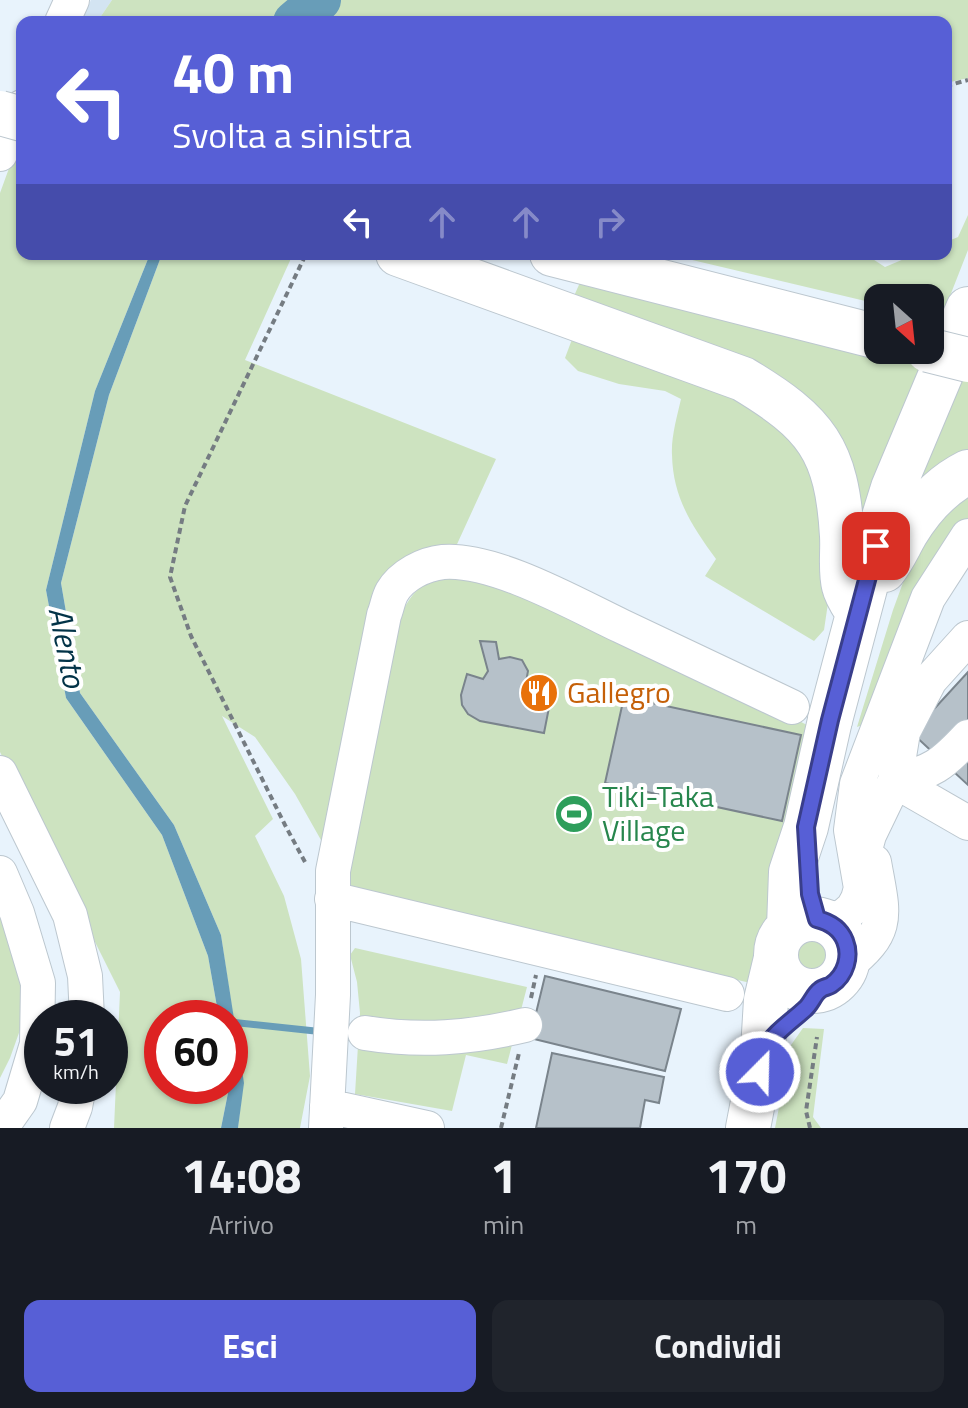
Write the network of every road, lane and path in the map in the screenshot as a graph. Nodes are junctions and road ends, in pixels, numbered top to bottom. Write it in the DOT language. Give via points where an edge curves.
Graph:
graph roads {
  1 [pos="16,120"];
  2 [pos="0,154"];
  3 [pos="303,260"];
  4 [pos="415,260"];
  5 [pos="576,260"];
  6 [pos="864,333"];
  7 [pos="954,342"];
  8 [pos="968,472"];
  9 [pos="963,552"];
  10 [pos="860,603"];
  11 [pos="968,638"];
  12 [pos="811,713"];
  13 [pos="968,737"];
  14 [pos="0,773"];
  15 [pos="895,781"];
  16 [pos="857,784"];
  17 [pos="968,823"];
  18 [pos="869,835"];
  19 [pos="859,869"];
  20 [pos="0,873"];
  21 [pos="324,883"];
  22 [pos="803,932"];
  23 [pos="833,978"];
  24 [pos="727,994"];
  25 [pos="86,1000"];
  26 [pos="525,1025"];
  27 [pos="365,1033"];
  28 [pos="817,1037"];
  29 [pos="763,1050"];
  30 [pos="76,1104"];
  31 [pos="326,1117"];
  32 [pos="1,1128"];
  33 [pos="67,1128"];
  34 [pos="427,1128"];
  35 [pos="748,1128"];
  36 [pos="810,1128"];
  1 -- 2 [label="street"];
  3 -- 21 [label="path" via="185,506 170,577 191,636 285,825"];
  4 -- 10 [label="main road" via="743,379 781,403 810,427 831,467 844,586"];
  5 -- 6 [label="main road"];
  7 -- 10 [label="main road" via="893,488"];
  8 -- 10 [label="main road" via="928,503"];
  9 -- 16 [label="street" via="928,598"];
  10 -- 12 [label="main road"];
  11 -- 15 [label="street" via="930,680 903,732"];
  12 -- 21 [label="street" via="536,586 467,563 426,565 399,583 384,615 333,871"];
  12 -- 22 [label="main road" via="806,827 810,894"];
  13 -- 15 [label="street" via="925,773"];
  14 -- 25 [label="street" via="70,915"];
  15 -- 17 [label="street"];
  15 -- 18 [label="street"];
  16 -- 18 [label="street"];
  16 -- 19 [label="street" via="851,830"];
  18 -- 19 [label="street"];
  18 -- 23 [label="street" via="881,921 871,944"];
  19 -- 22 [label="street" via="861,888 853,908"];
  20 -- 32 [label="street" via="38,983 37,1044 20,1101"];
  21 -- 24 [label="street"];
  21 -- 31 [label="street" via="333,995"];
  22 -- 23 [label="main road" via="837,929 843,937 848,956"];
  22 -- 23 [label="main road" via="779,970 786,980 807,990"];
  22 -- 29 [label="main road" via="766,1000"];
  23 -- 29 [label="main road"];
  26 -- 27 [label="street" via="445,1039"];
  28 -- 36 [label="path" via="806,1111"];
  29 -- 35 [label="main road"];
  30 -- 33 [label="street"];
  31 -- 34 [label="street"];
}
